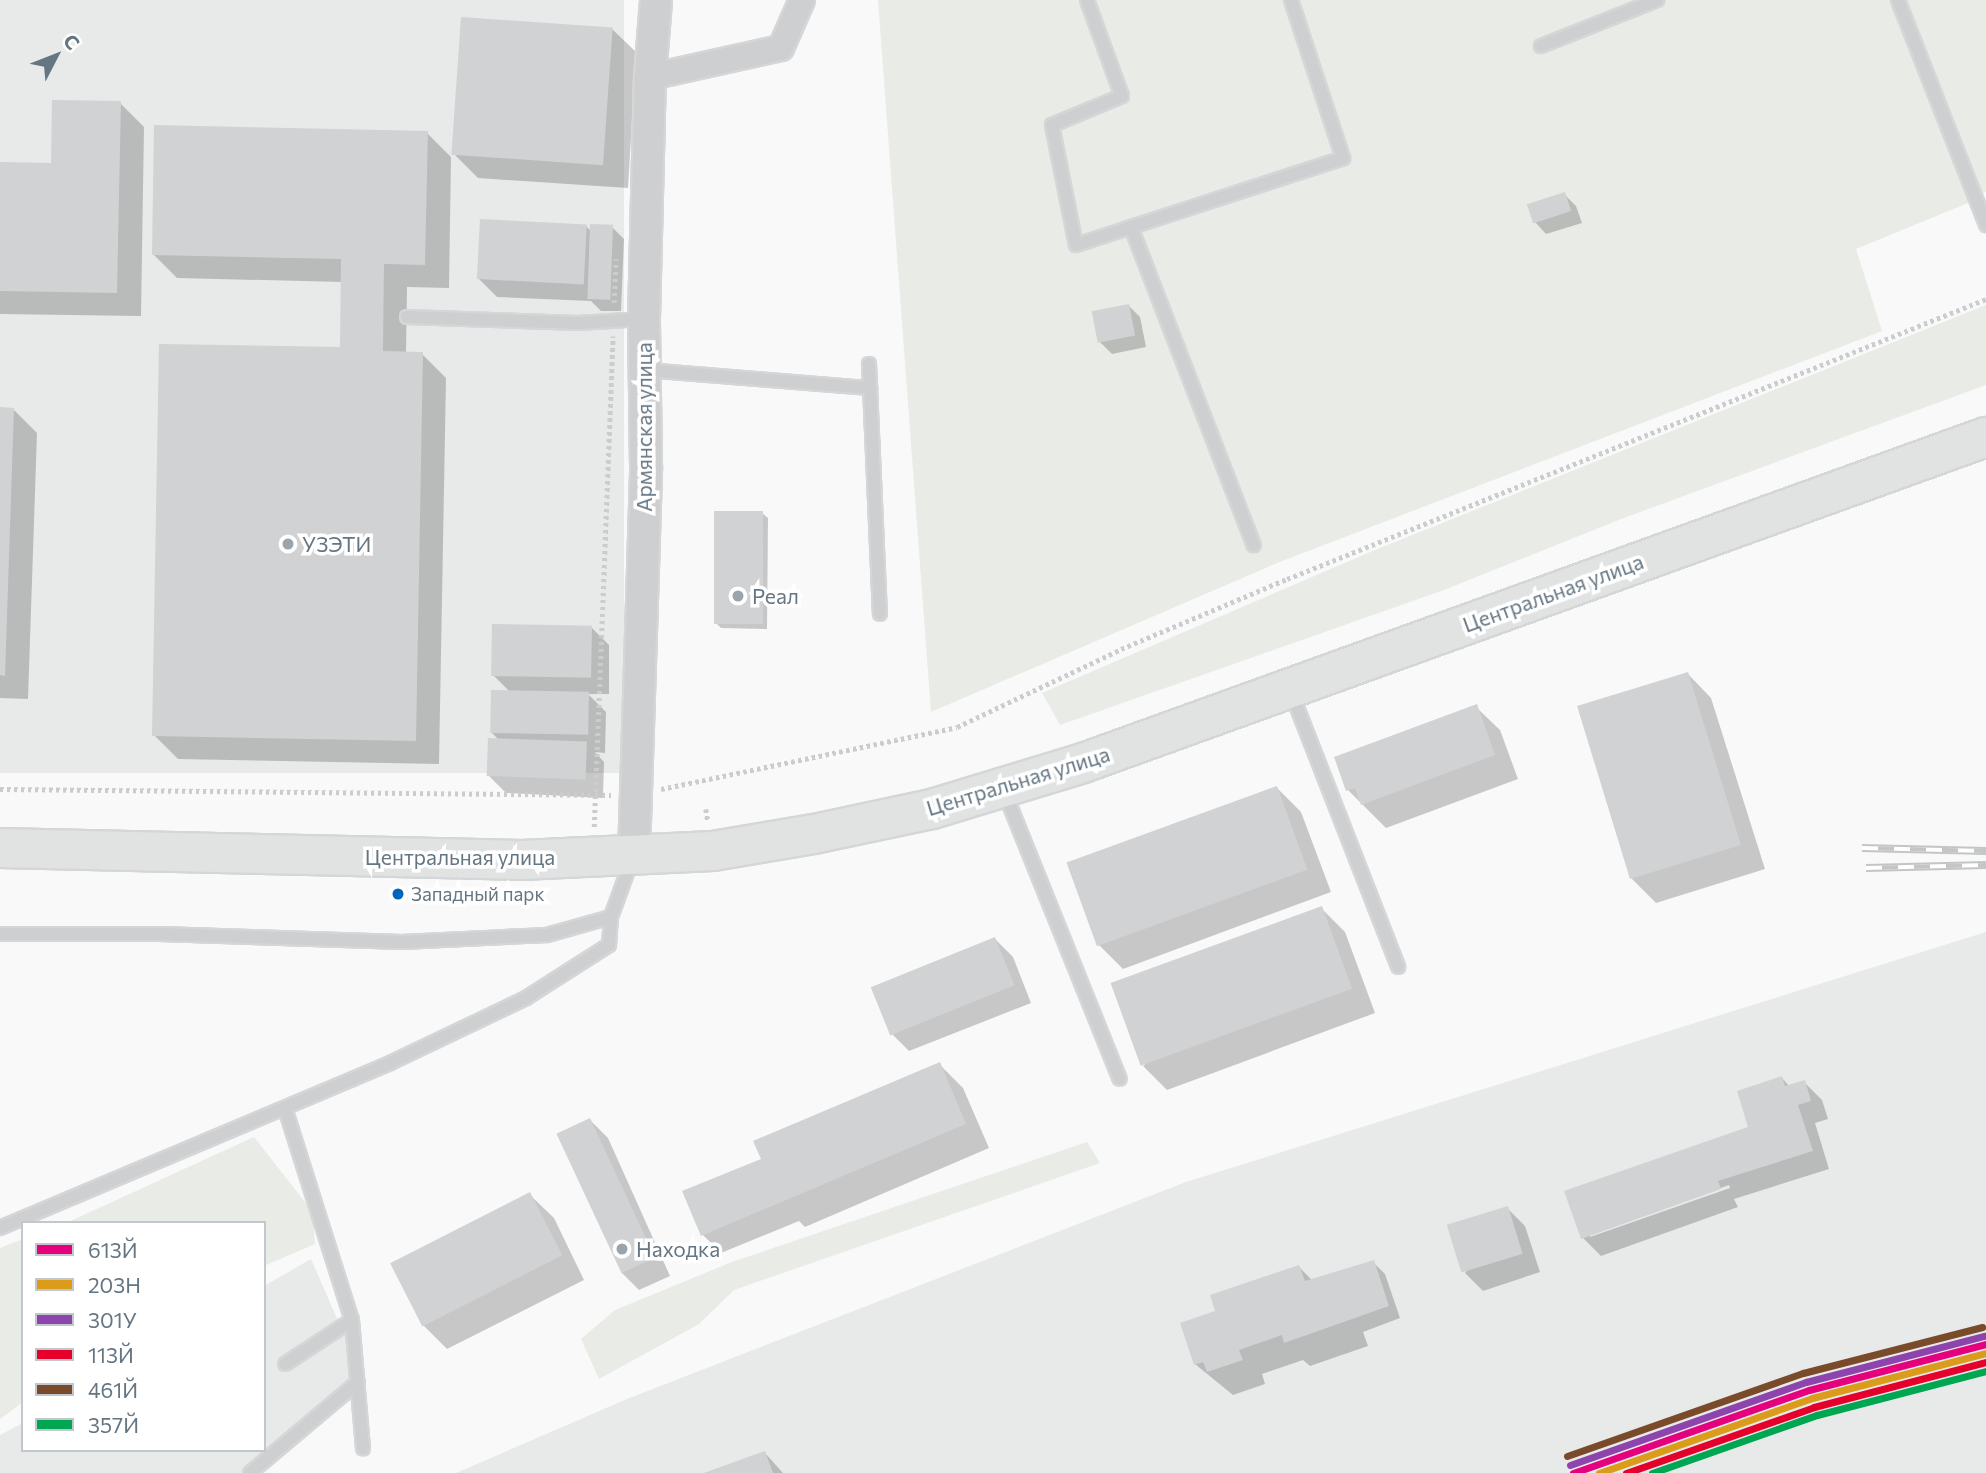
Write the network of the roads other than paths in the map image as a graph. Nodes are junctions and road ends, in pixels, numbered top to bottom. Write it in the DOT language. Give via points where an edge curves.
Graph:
graph roads {
  1 [pos="656,0"];
  2 [pos="802,0"];
  3 [pos="1087,0"];
  4 [pos="1291,0"];
  5 [pos="1657,0"];
  6 [pos="1898,0"];
  7 [pos="1541,46"];
  8 [pos="650,77"];
  9 [pos="1986,225"];
  10 [pos="1131,227"];
  11 [pos="407,317"];
  12 [pos="644,319"];
  13 [pos="869,364"];
  14 [pos="645,370"];
  15 [pos="870,388"];
  16 [pos="1986,437"];
  17 [pos="1254,545"];
  18 [pos="880,614"];
  19 [pos="1289,689"];
  20 [pos="1002,788"];
  21 [pos="0,848"];
  22 [pos="634,855"];
  23 [pos="611,917"];
  24 [pos="0,934"];
  25 [pos="1398,967"];
  26 [pos="1121,1079"];
  27 [pos="285,1108"];
  28 [pos="0,1228"];
  29 [pos="352,1320"];
  30 [pos="285,1364"];
  31 [pos="358,1382"];
  32 [pos="363,1449"];
  33 [pos="250,1473"];
  1 -- 8 [label="street, Армянская улица"];
  2 -- 8 [label="street" via="781,48"];
  3 -- 10 [label="lane" via="1122,96 1052,125 1076,245"];
  4 -- 10 [label="lane" via="1343,158"];
  5 -- 7 [label="lane"];
  6 -- 9 [label="lane"];
  8 -- 12 [label="street, Армянская улица"];
  10 -- 17 [label="lane"];
  11 -- 12 [label="lane"];
  12 -- 14 [label="street, Армянская улица"];
  13 -- 15 [label="lane"];
  14 -- 15 [label="lane"];
  14 -- 22 [label="street, Армянская улица"];
  15 -- 18 [label="lane"];
  16 -- 19 [label="main road, Центральная улица"];
  19 -- 20 [label="main road, Центральная улица"];
  19 -- 25 [label="lane"];
  20 -- 22 [label="main road, Центральная улица" via="932,809 814,834 713,851"];
  20 -- 26 [label="lane"];
  21 -- 22 [label="main road, Центральная улица" via="522,860"];
  22 -- 23 [label="lane"];
  23 -- 24 [label="lane" via="547,935 402,942"];
  23 -- 27 [label="lane" via="609,945 526,998"];
  27 -- 28 [label="lane"];
  27 -- 29 [label="lane"];
  29 -- 30 [label="lane"];
  29 -- 31 [label="lane"];
  31 -- 32 [label="lane"];
  31 -- 33 [label="lane"];
}
